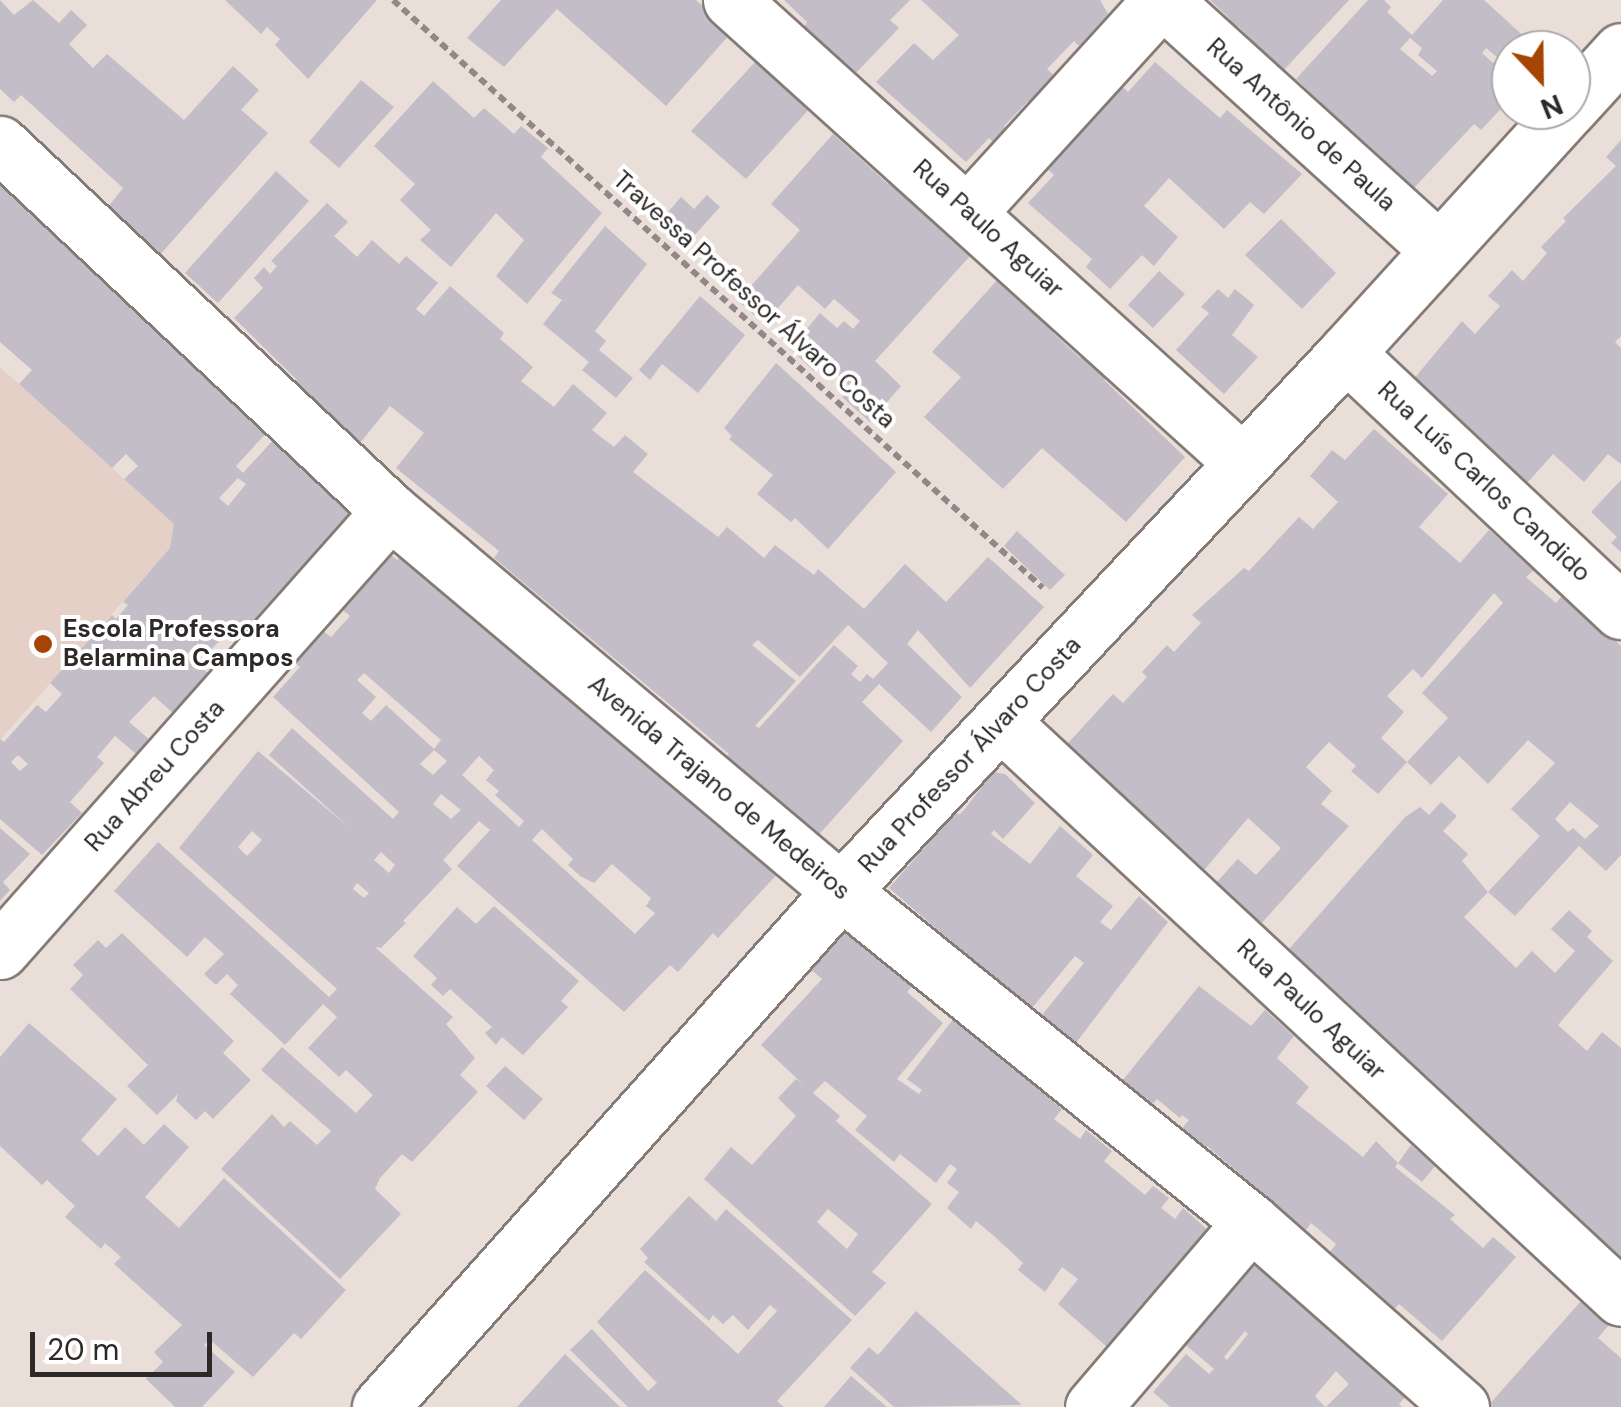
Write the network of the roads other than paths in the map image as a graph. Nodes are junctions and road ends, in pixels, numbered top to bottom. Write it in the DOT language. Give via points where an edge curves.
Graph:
graph roads {
  1 [pos="731,0"];
  2 [pos="1162,0"];
  3 [pos="1621,51"];
  4 [pos="1591,84"];
  5 [pos="1549,130"];
  6 [pos="0,144"];
  7 [pos="969,211"];
  8 [pos="1439,250"];
  9 [pos="1346,353"];
  10 [pos="1242,462"];
  11 [pos="390,511"];
  12 [pos="1621,611"];
  13 [pos="1001,722"];
  14 [pos="841,891"];
  15 [pos="0,951"];
  16 [pos="1251,1222"];
  17 [pos="1621,1298"];
  18 [pos="380,1407"];
  19 [pos="1093,1407"];
  20 [pos="1461,1407"];
  1 -- 7 [label="street, Rua Paulo Aguiar"];
  2 -- 7 [label="street"];
  2 -- 8 [label="street, Rua Antônio de Paula"];
  3 -- 4 [label="street, Rua Professor Álvaro Costa"];
  5 -- 8 [label="street, Rua Professor Álvaro Costa"];
  6 -- 11 [label="street, Avenida Trajano de Medeiros"];
  7 -- 10 [label="street, Rua Paulo Aguiar"];
  8 -- 9 [label="street, Rua Professor Álvaro Costa"];
  9 -- 10 [label="street, Rua Professor Álvaro Costa"];
  9 -- 12 [label="street, Rua Luís Carlos Candido"];
  10 -- 13 [label="street, Rua Professor Álvaro Costa"];
  11 -- 14 [label="street, Avenida Trajano de Medeiros"];
  11 -- 15 [label="street, Rua Abreu Costa"];
  13 -- 14 [label="street, Rua Professor Álvaro Costa"];
  13 -- 17 [label="street, Rua Paulo Aguiar"];
  14 -- 16 [label="street, Avenida Trajano de Medeiros"];
  14 -- 18 [label="street, Rua Professor Álvaro Costa"];
  16 -- 19 [label="street"];
  16 -- 20 [label="street, Avenida Trajano de Medeiros"];
}
